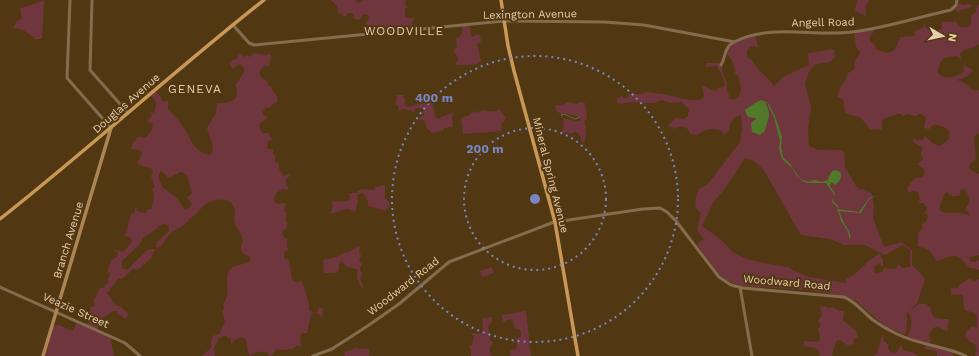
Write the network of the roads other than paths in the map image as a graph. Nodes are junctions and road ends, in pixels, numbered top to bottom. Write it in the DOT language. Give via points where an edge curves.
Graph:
graph roads {
  1 [pos="70,0"];
  2 [pos="92,0"];
  3 [pos="264,0"];
  4 [pos="501,0"];
  5 [pos="958,0"];
  6 [pos="504,21"];
  7 [pos="233,25"];
  8 [pos="735,42"];
  9 [pos="721,65"];
  10 [pos="128,113"];
  11 [pos="111,128"];
  12 [pos="0,219"];
  13 [pos="555,222"];
  14 [pos="0,287"];
  15 [pos="740,287"];
  16 [pos="56,312"];
  17 [pos="43,356"];
  18 [pos="140,356"];
  19 [pos="313,356"];
  20 [pos="578,356"];
  21 [pos="752,356"];
  22 [pos="966,356"];
  1 -- 11 [label="street" via="67,78"];
  2 -- 10 [label="street" via="90,70"];
  3 -- 7 [label="main road, Douglas Avenue"];
  4 -- 6 [label="main road, Mineral Spring Avenue"];
  5 -- 8 [label="street, Angell Road" via="951,10 874,28 844,33 770,32"];
  6 -- 7 [label="street, Lexington Avenue" via="254,45"];
  6 -- 8 [label="street, Lexington Avenue" via="644,25"];
  6 -- 13 [label="main road, Mineral Spring Avenue" via="514,72"];
  7 -- 10 [label="main road, Douglas Avenue"];
  8 -- 9 [label="street" via="727,48"];
  10 -- 11 [label="main road, Douglas Avenue"];
  11 -- 12 [label="main road, Douglas Avenue"];
  11 -- 16 [label="main road, Branch Avenue"];
  13 -- 15 [label="street, Woodward Road" via="660,208 676,222 721,279"];
  13 -- 19 [label="street, Woodward Road" via="449,262 399,304 332,349"];
  13 -- 20 [label="main road, Mineral Spring Avenue"];
  14 -- 16 [label="street, Veazie Street"];
  15 -- 21 [label="street"];
  15 -- 22 [label="street, Woodward Road" via="845,297 878,323 899,335"];
  16 -- 17 [label="main road, Branch Avenue"];
  16 -- 18 [label="street, Veazie Street" via="126,343"];
}
